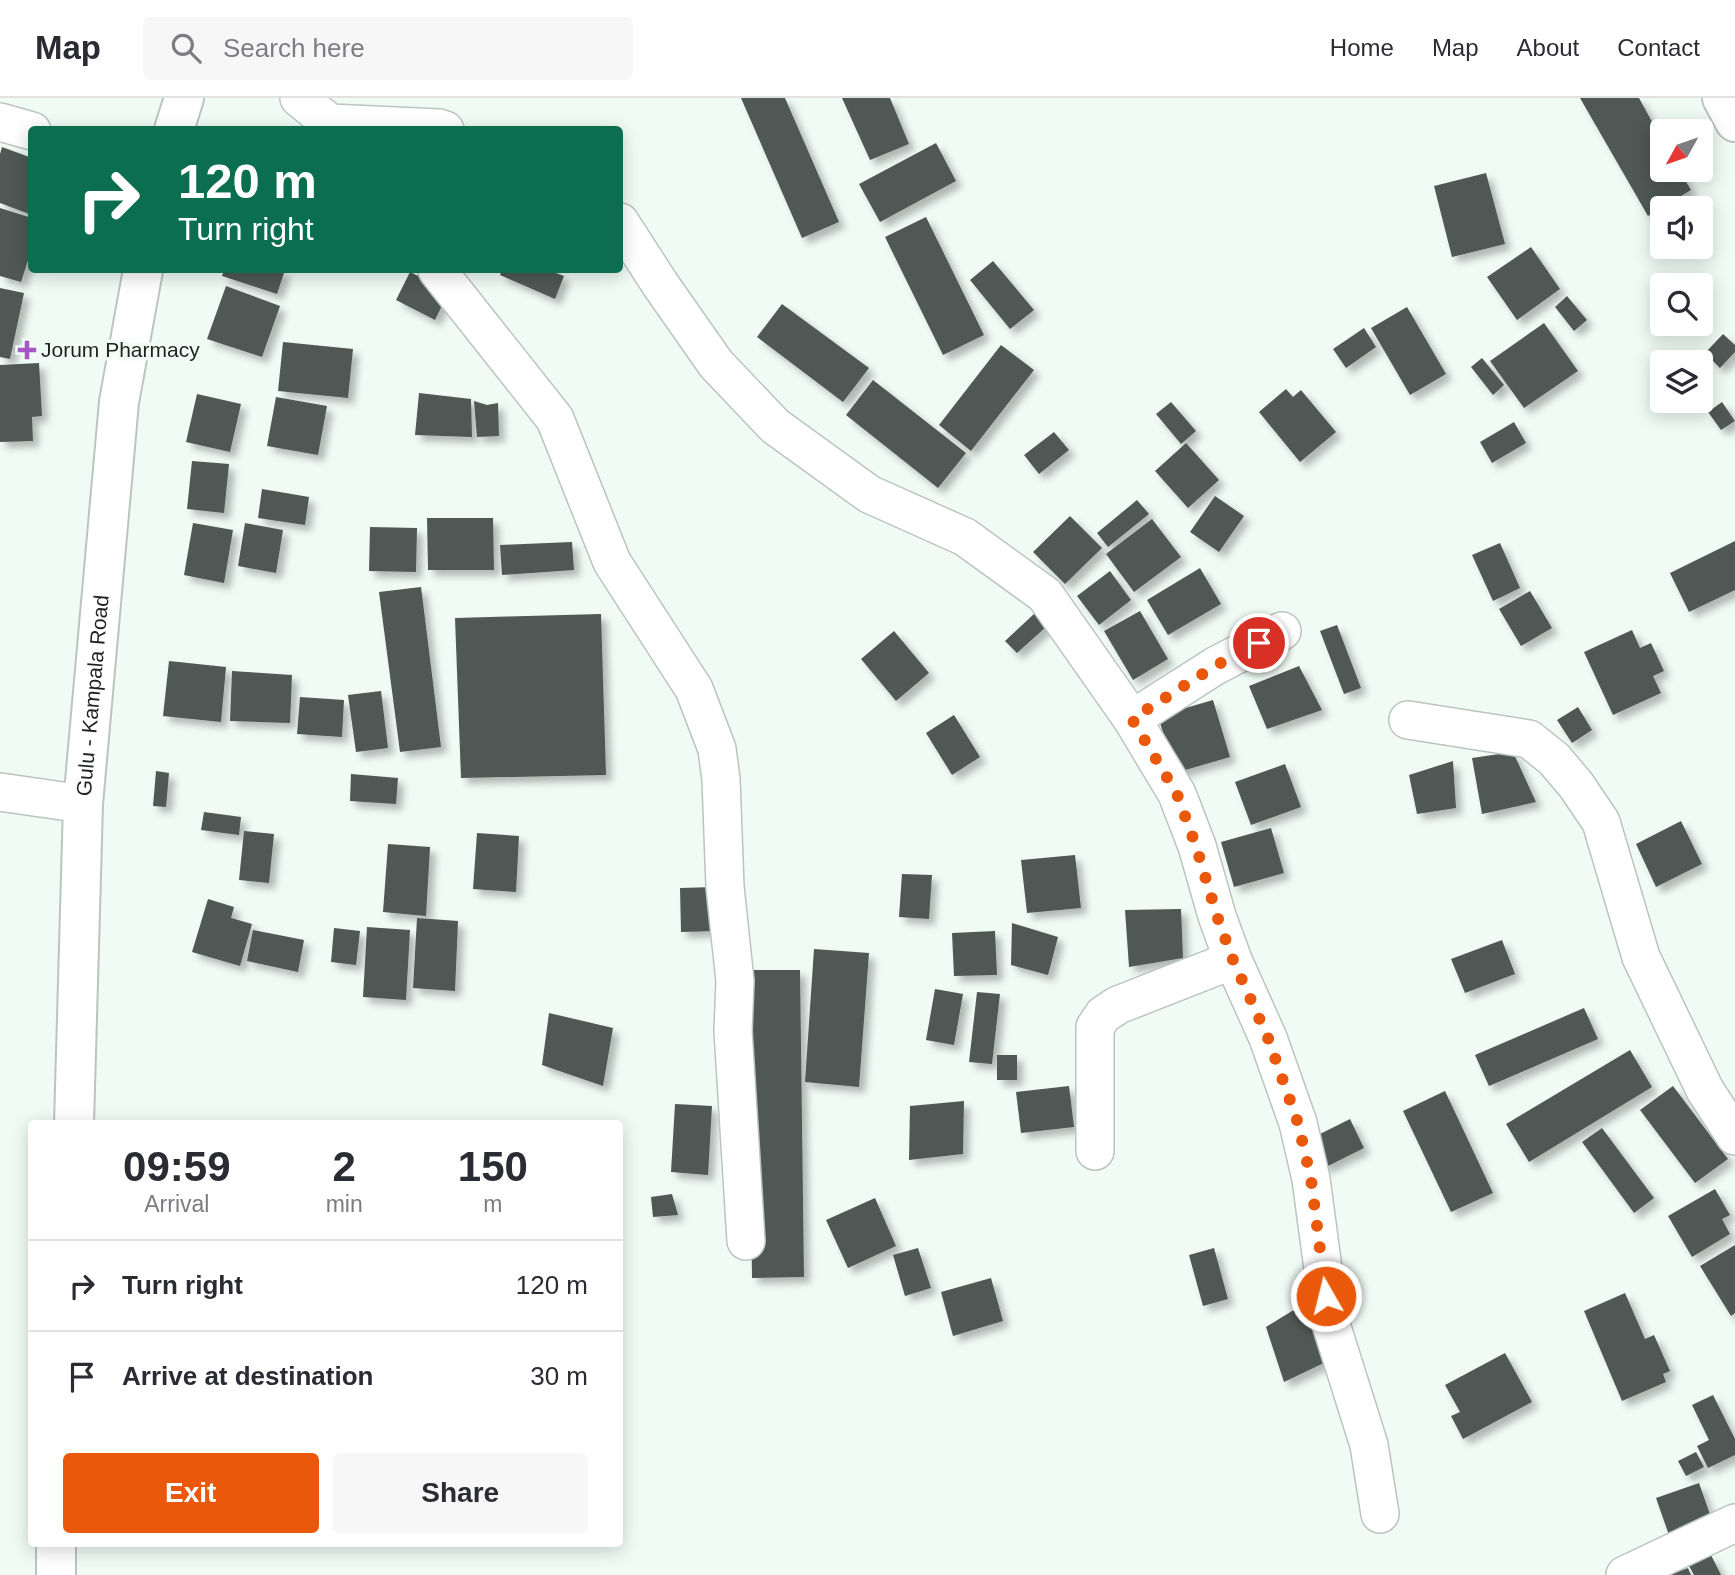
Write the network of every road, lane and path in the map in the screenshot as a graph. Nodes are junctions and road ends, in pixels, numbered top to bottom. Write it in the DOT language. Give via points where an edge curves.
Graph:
graph roads {
  1 [pos="184,98"];
  2 [pos="299,98"];
  3 [pos="1722,98"];
  4 [pos="0,122"];
  5 [pos="1735,122"];
  6 [pos="175,126"];
  7 [pos="332,126"];
  8 [pos="28,130"];
  9 [pos="623,227"];
  10 [pos="142,273"];
  11 [pos="439,273"];
  12 [pos="1282,631"];
  13 [pos="1132,719"];
  14 [pos="1408,720"];
  15 [pos="0,792"];
  16 [pos="83,804"];
  17 [pos="1233,960"];
  18 [pos="75,1120"];
  19 [pos="1735,1136"];
  20 [pos="1095,1151"];
  21 [pos="746,1241"];
  22 [pos="1380,1514"];
  23 [pos="1735,1523"];
  24 [pos="56,1547"];
  25 [pos="56,1575"];
  26 [pos="1625,1575"];
  1 -- 6 [label="main road"];
  2 -- 7 [label="street"];
  3 -- 5 [label="main road"];
  4 -- 8 [label="street"];
  9 -- 13 [label="street" via="716,364 775,426 869,494 965,537 1045,595"];
  10 -- 16 [label="main road, Gulu - Kampala Road" via="119,402"];
  11 -- 21 [label="street" via="555,419 612,562 694,689 717,750 736,981 733,1031"];
  12 -- 13 [label="street" via="1215,666"];
  13 -- 17 [label="street" via="1177,794"];
  14 -- 19 [label="street" via="1530,739 1576,785 1601,822 1641,957 1705,1090"];
  15 -- 16 [label="street"];
  16 -- 18 [label="main road, Gulu - Kampala Road"];
  17 -- 20 [label="street" via="1103,1015 1095,1027"];
  17 -- 22 [label="street" via="1268,1038 1298,1123 1311,1179 1330,1321 1369,1445"];
  23 -- 26 [label="street"];
  24 -- 25 [label="main road"];
}
